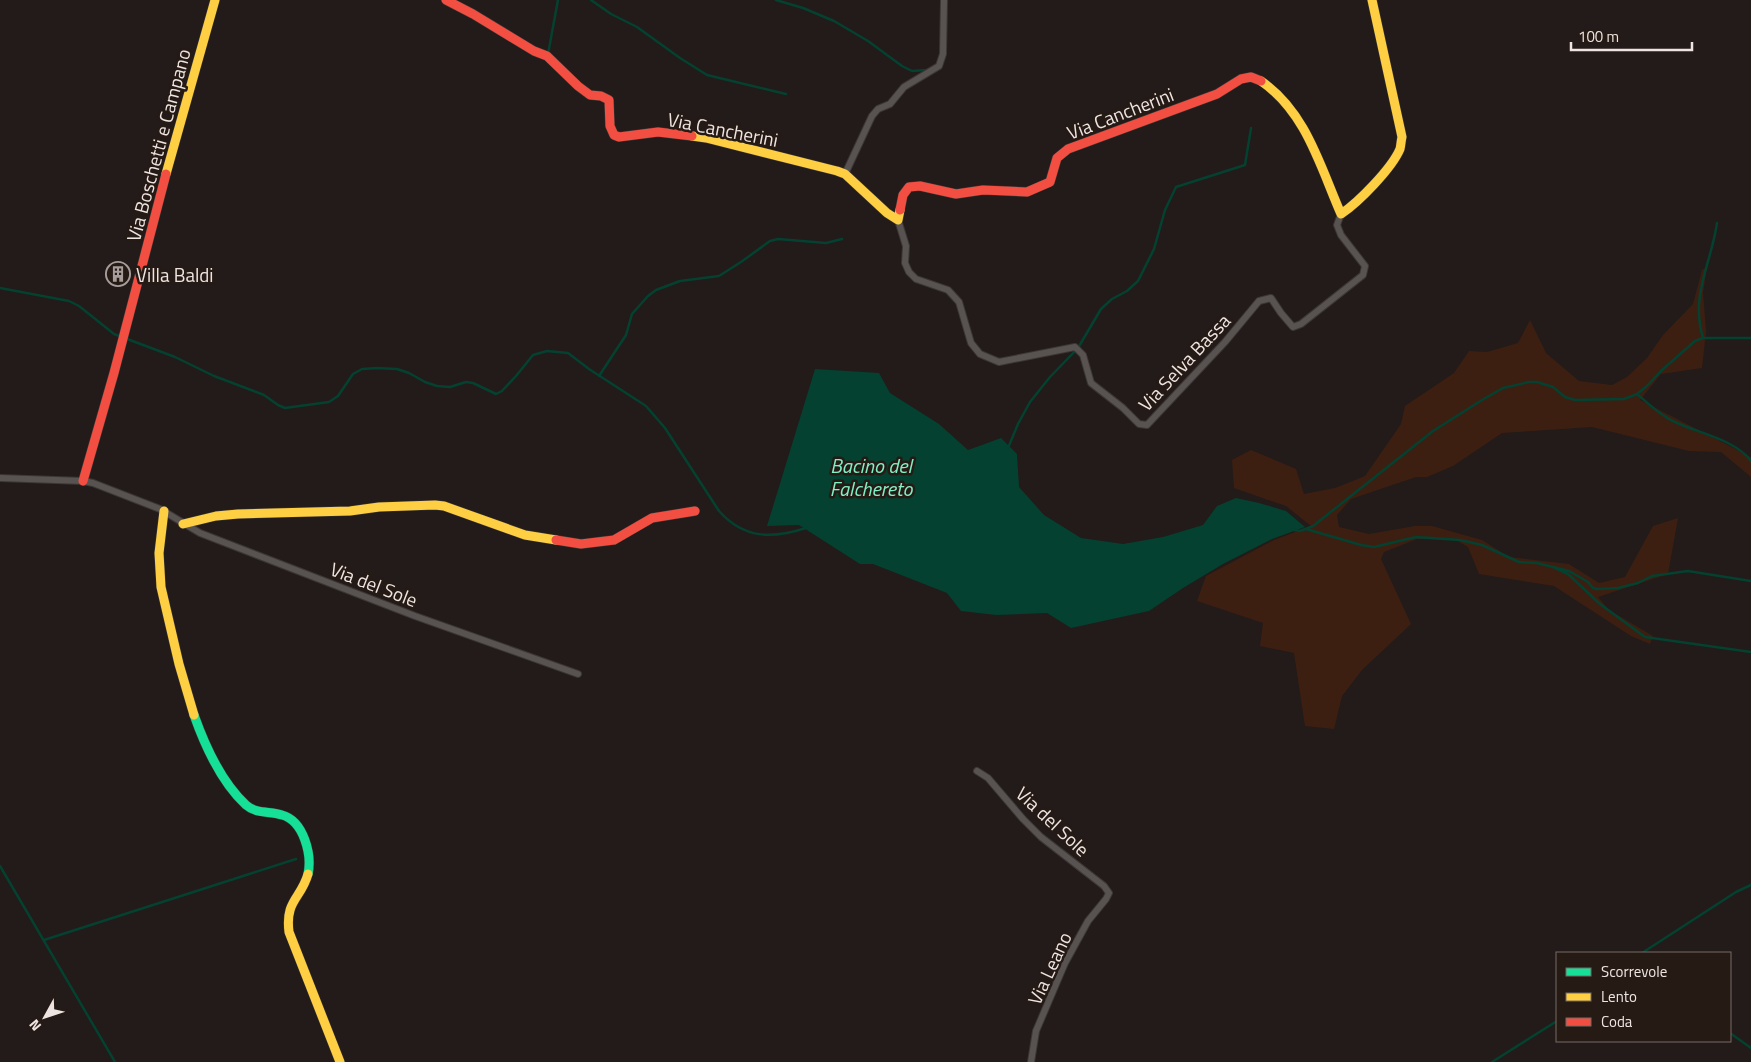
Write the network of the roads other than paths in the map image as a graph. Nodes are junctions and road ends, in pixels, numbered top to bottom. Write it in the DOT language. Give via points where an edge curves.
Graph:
graph roads {
  1 [pos="215,0"];
  2 [pos="446,0"];
  3 [pos="944,0"];
  4 [pos="1372,0"];
  5 [pos="845,174"];
  6 [pos="1341,214"];
  7 [pos="898,220"];
  8 [pos="0,478"];
  9 [pos="83,481"];
  10 [pos="164,511"];
  11 [pos="695,511"];
  12 [pos="182,524"];
  13 [pos="578,674"];
  14 [pos="977,771"];
  15 [pos="1109,893"];
  16 [pos="340,1062"];
  17 [pos="1031,1062"];
  1 -- 9 [label="street, Via Boschetti e Campano"];
  2 -- 5 [label="street, Via Cancherini" via="534,52 547,56 590,95 608,100 614,135 658,132 706,138"];
  3 -- 5 [label="street" via="943,54 939,66 904,87 890,104 878,109"];
  4 -- 6 [label="street" via="1402,137 1399,150 1348,210"];
  5 -- 7 [label="street, Via Cancherini"];
  6 -- 7 [label="street, Via Cancherini" via="1305,133 1284,99 1270,85 1252,77 1234,81 1216,94 1068,149 1057,158 1050,182 1027,192 983,190 956,194 920,186 909,187 903,196"];
  6 -- 7 [label="street, Via Selva Bassa" via="1337,225 1364,266 1363,276 1301,324 1293,326 1271,298 1259,301 1147,425 1139,424 1091,384 1083,355 1075,347 998,362 980,354 970,343 959,302 948,290 916,279 909,272"];
  8 -- 9 [label="street"];
  9 -- 10 [label="street"];
  10 -- 12 [label="street, Via del Sole"];
  10 -- 16 [label="street" via="159,553 162,596 187,698 224,778 246,806 288,816 299,829 307,851 309,870 290,908 289,932"];
  11 -- 12 [label="street" via="652,518 614,540 581,544 525,536 435,505 227,514"];
  12 -- 13 [label="street, Via del Sole" via="200,534 363,597"];
  14 -- 15 [label="street, Via del Sole" via="988,778 1022,819"];
  15 -- 17 [label="street, Via Leano" via="1088,921 1065,963 1036,1031"];
}
